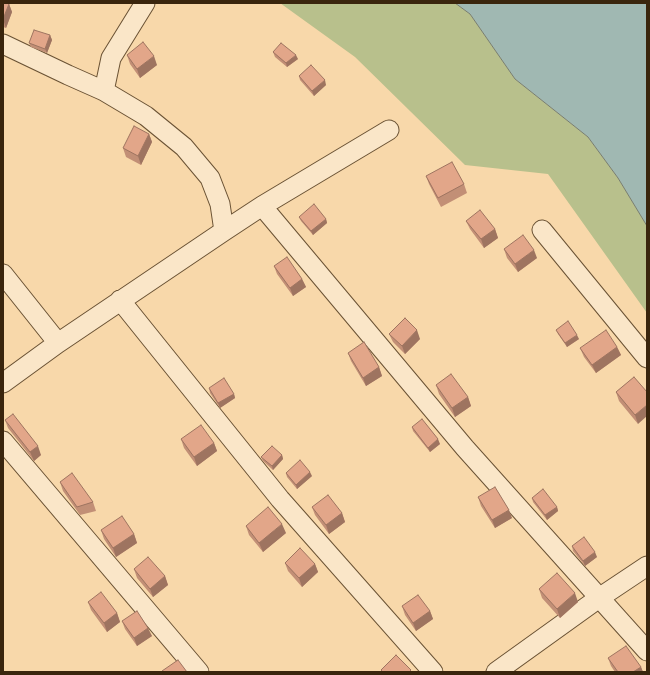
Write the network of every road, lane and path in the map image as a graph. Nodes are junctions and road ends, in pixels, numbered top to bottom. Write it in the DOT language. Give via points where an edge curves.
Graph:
graph roads {
  1 [pos="145,3"];
  2 [pos="3,44"];
  3 [pos="104,91"];
  4 [pos="389,130"];
  5 [pos="262,206"];
  6 [pos="542,230"];
  7 [pos="224,231"];
  8 [pos="3,274"];
  9 [pos="120,300"];
  10 [pos="58,343"];
  11 [pos="647,358"];
  12 [pos="3,383"];
  13 [pos="3,441"];
  14 [pos="647,566"];
  15 [pos="599,598"];
  16 [pos="647,651"];
  17 [pos="200,672"];
  18 [pos="433,672"];
  19 [pos="496,672"];
  1 -- 3 [label="street" via="112,58"];
  2 -- 3 [label="street"];
  3 -- 7 [label="street" via="146,116 184,147 210,178 220,204"];
  4 -- 5 [label="street"];
  5 -- 7 [label="street"];
  5 -- 15 [label="street" via="465,448"];
  6 -- 11 [label="street"];
  7 -- 9 [label="street"];
  8 -- 10 [label="street"];
  9 -- 10 [label="street"];
  9 -- 18 [label="street" via="280,499"];
  10 -- 12 [label="street"];
  13 -- 17 [label="street"];
  14 -- 15 [label="street"];
  15 -- 16 [label="street"];
  15 -- 19 [label="street"];
}
